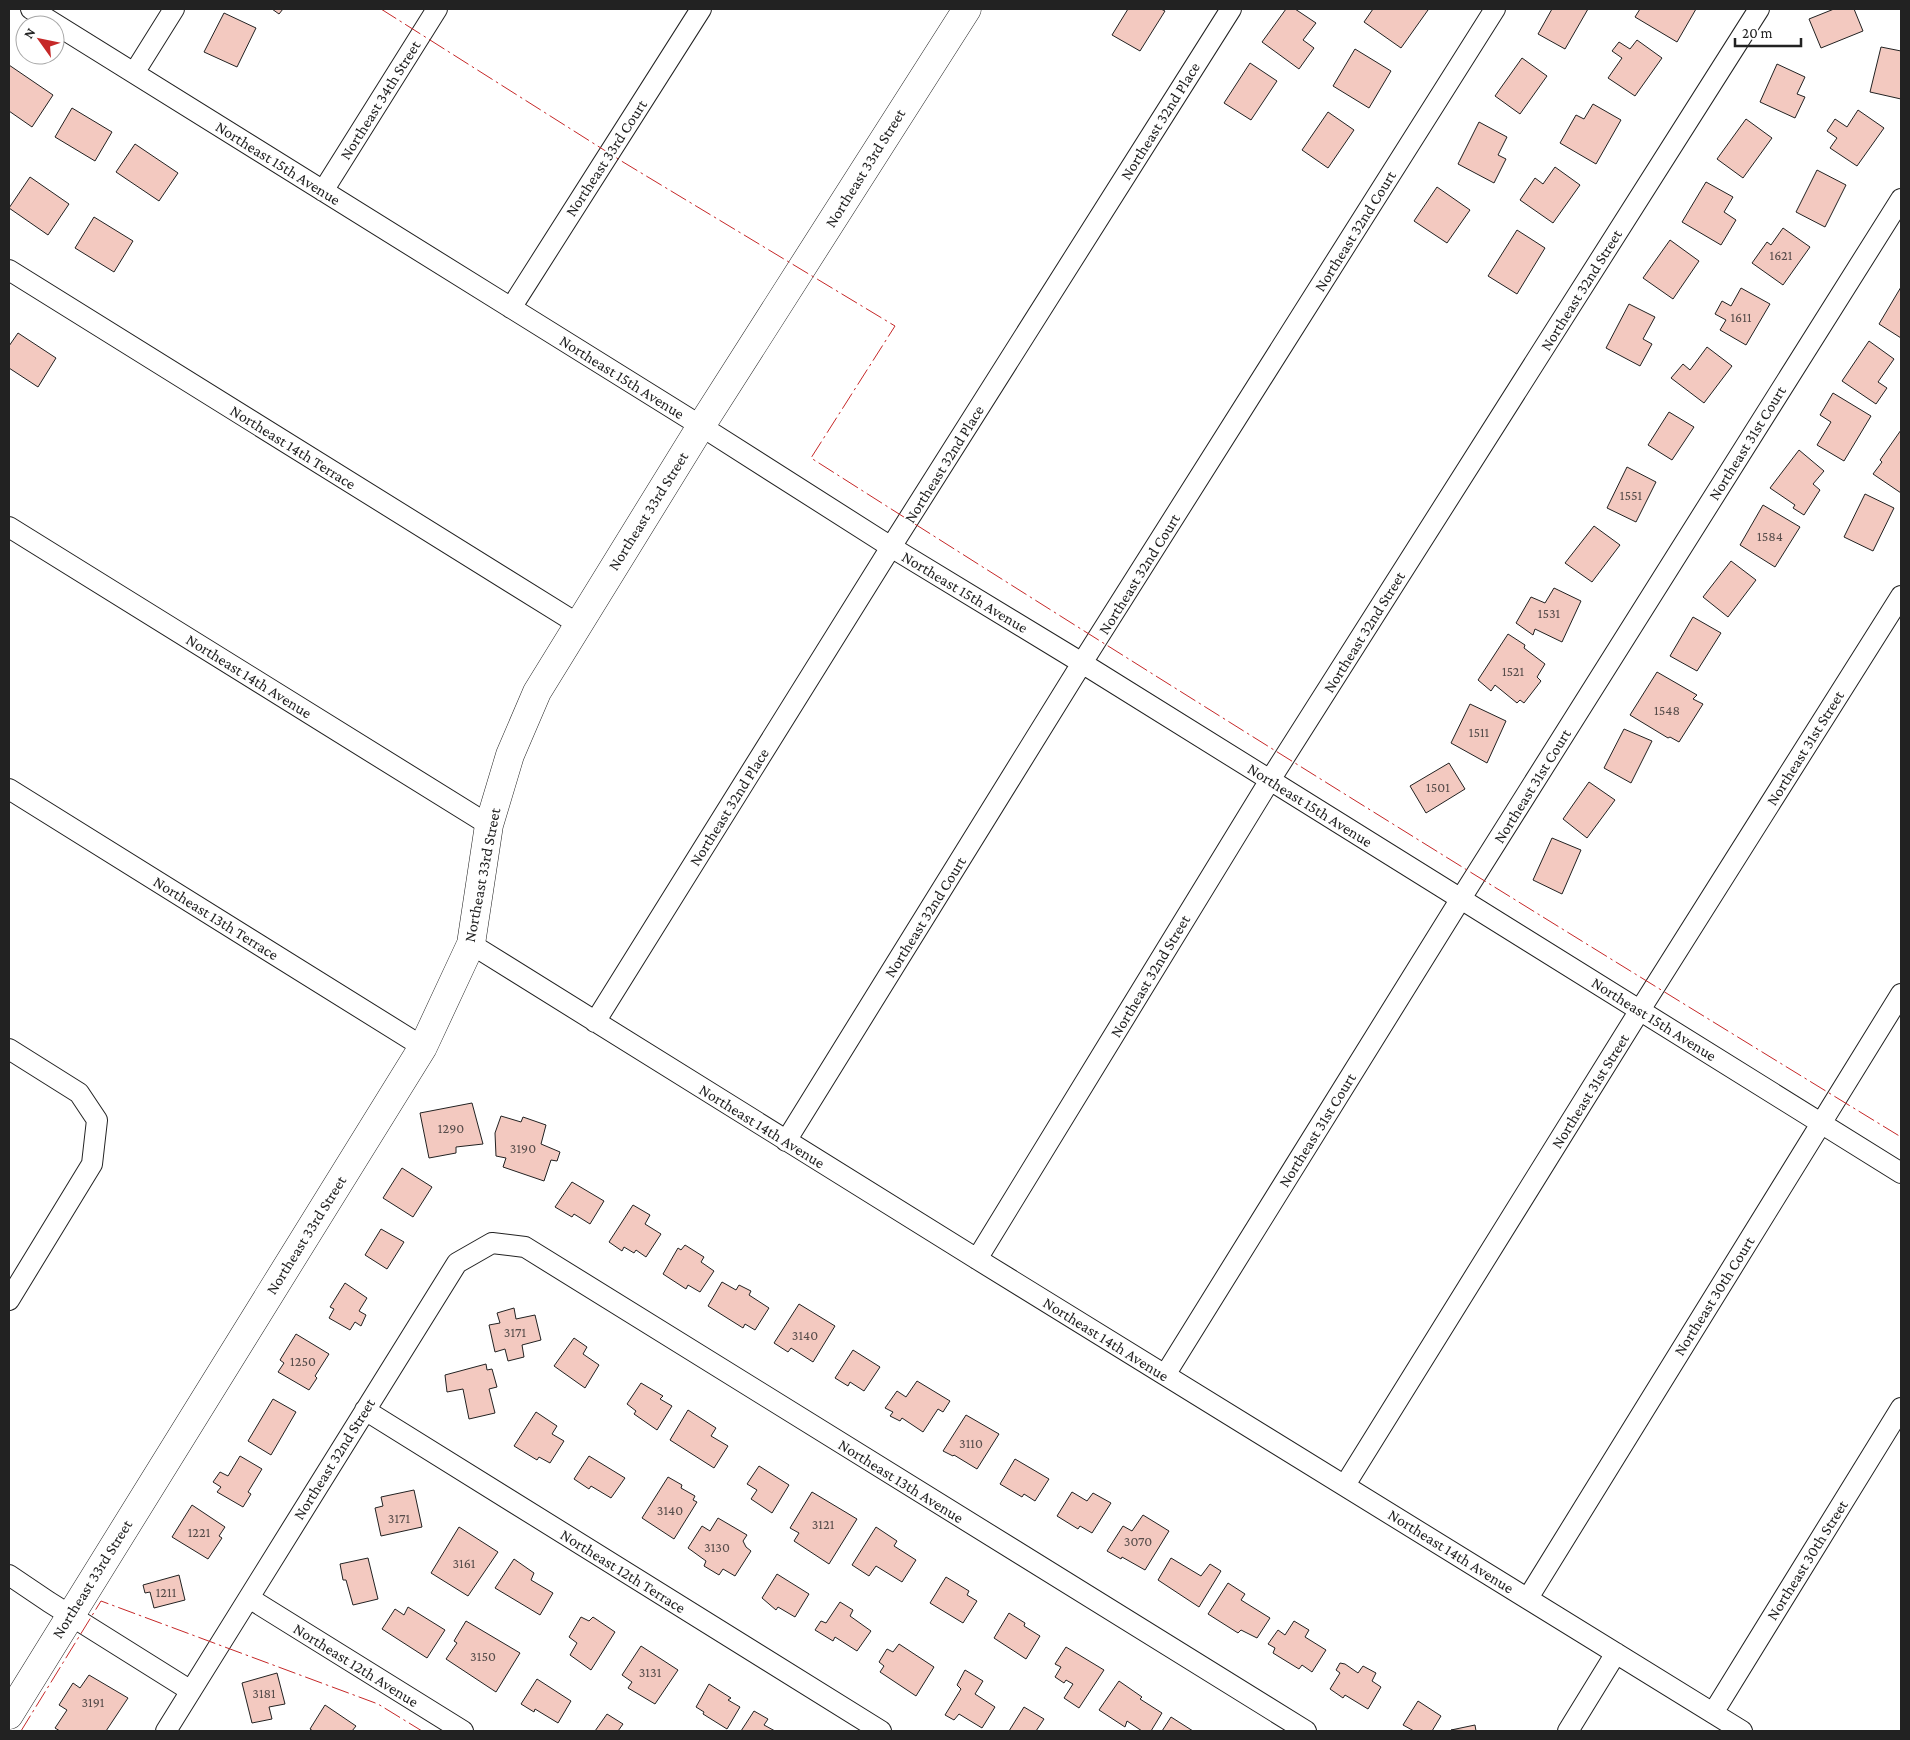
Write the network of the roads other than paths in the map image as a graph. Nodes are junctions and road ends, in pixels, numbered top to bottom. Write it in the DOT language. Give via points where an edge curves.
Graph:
graph roads {
  1 [pos="31,9"];
  2 [pos="174,9"];
  3 [pos="437,9"];
  4 [pos="701,9"];
  5 [pos="966,9"];
  6 [pos="1231,9"];
  7 [pos="1495,9"];
  8 [pos="1759,9"];
  9 [pos="134,73"];
  10 [pos="323,191"];
  11 [pos="1901,199"];
  12 [pos="9,270"];
  13 [pos="511,308"];
  14 [pos="701,426"];
  15 [pos="9,527"];
  16 [pos="892,547"];
  17 [pos="1901,596"];
  18 [pos="578,624"];
  19 [pos="1082,663"];
  20 [pos="1270,780"];
  21 [pos="9,789"];
  22 [pos="488,825"];
  23 [pos="1460,900"];
  24 [pos="471,944"];
  25 [pos="1901,994"];
  26 [pos="1640,1010"];
  27 [pos="595,1022"];
  28 [pos="422,1047"];
  29 [pos="9,1049"];
  30 [pos="1821,1122"];
  31 [pos="786,1140"];
  32 [pos="1901,1173"];
  33 [pos="492,1243"];
  34 [pos="977,1259"];
  35 [pos="9,1300"];
  36 [pos="1166,1375"];
  37 [pos="1901,1408"];
  38 [pos="365,1410"];
  39 [pos="1345,1485"];
  40 [pos="9,1575"];
  41 [pos="249,1598"];
  42 [pos="1528,1598"];
  43 [pos="70,1615"];
  44 [pos="1616,1653"];
  45 [pos="191,1691"];
  46 [pos="1713,1713"];
  47 [pos="9,1715"];
  48 [pos="166,1731"];
  49 [pos="463,1731"];
  50 [pos="881,1731"];
  51 [pos="1306,1731"];
  52 [pos="1568,1731"];
  53 [pos="1742,1731"];
  1 -- 9 [label="street, Northeast 15th Avenue"];
  2 -- 9 [label="street"];
  3 -- 10 [label="street, Northeast 34th Street"];
  4 -- 13 [label="street, Northeast 33rd Court"];
  5 -- 14 [label="street, Northeast 33rd Street"];
  6 -- 16 [label="street, Northeast 32nd Place"];
  7 -- 19 [label="street, Northeast 32nd Court"];
  8 -- 20 [label="street, Northeast 32nd Street"];
  9 -- 10 [label="street, Northeast 15th Avenue"];
  10 -- 13 [label="street, Northeast 15th Avenue"];
  11 -- 23 [label="street, Northeast 31st Court"];
  12 -- 18 [label="street, Northeast 14th Terrace"];
  13 -- 14 [label="street, Northeast 15th Avenue"];
  14 -- 16 [label="street, Northeast 15th Avenue"];
  14 -- 18 [label="street, Northeast 33rd Street"];
  15 -- 22 [label="street, Northeast 14th Avenue"];
  16 -- 19 [label="street, Northeast 15th Avenue"];
  16 -- 27 [label="street, Northeast 32nd Place"];
  17 -- 26 [label="street, Northeast 31st Street"];
  18 -- 22 [label="street, Northeast 33rd Street" via="537,692 510,755"];
  19 -- 20 [label="street, Northeast 15th Avenue"];
  19 -- 31 [label="street, Northeast 32nd Court"];
  20 -- 23 [label="street, Northeast 15th Avenue"];
  20 -- 34 [label="street, Northeast 32nd Street"];
  21 -- 28 [label="street, Northeast 13th Terrace"];
  22 -- 24 [label="street, Northeast 33rd Street"];
  23 -- 26 [label="street, Northeast 15th Avenue"];
  23 -- 36 [label="street, Northeast 31st Court"];
  24 -- 27 [label="street, Northeast 14th Avenue"];
  24 -- 28 [label="street, Northeast 33rd Street"];
  25 -- 30 [label="street, Northeast 30th Court"];
  26 -- 30 [label="street, Northeast 15th Avenue"];
  26 -- 39 [label="street, Northeast 31st Street"];
  27 -- 31 [label="street, Northeast 14th Avenue"];
  28 -- 43 [label="street, Northeast 33rd Street"];
  29 -- 35 [label="street" via="79,1093 98,1120 92,1164"];
  30 -- 32 [label="street, Northeast 15th Avenue"];
  30 -- 42 [label="street, Northeast 30th Court"];
  31 -- 34 [label="street, Northeast 14th Avenue"];
  33 -- 38 [label="street, Northeast 32nd Street" via="457,1263"];
  33 -- 51 [label="street, Northeast 13th Avenue" via="524,1247"];
  34 -- 36 [label="street, Northeast 14th Avenue"];
  36 -- 39 [label="street, Northeast 14th Avenue"];
  37 -- 46 [label="street, Northeast 30th Street"];
  38 -- 41 [label="street, Northeast 32nd Street"];
  38 -- 50 [label="street, Northeast 12th Terrace"];
  39 -- 42 [label="street, Northeast 14th Avenue"];
  40 -- 43 [label="street"];
  41 -- 45 [label="street, Northeast 32nd Street"];
  41 -- 49 [label="street, Northeast 12th Avenue"];
  42 -- 44 [label="street, Northeast 14th Avenue"];
  43 -- 45 [label="street"];
  43 -- 47 [label="street, Northeast 33rd Street"];
  44 -- 46 [label="street, Northeast 14th Avenue"];
  44 -- 52 [label="street"];
  45 -- 48 [label="street, Northeast 32nd Street"];
  46 -- 53 [label="street, Northeast 14th Avenue"];
}
